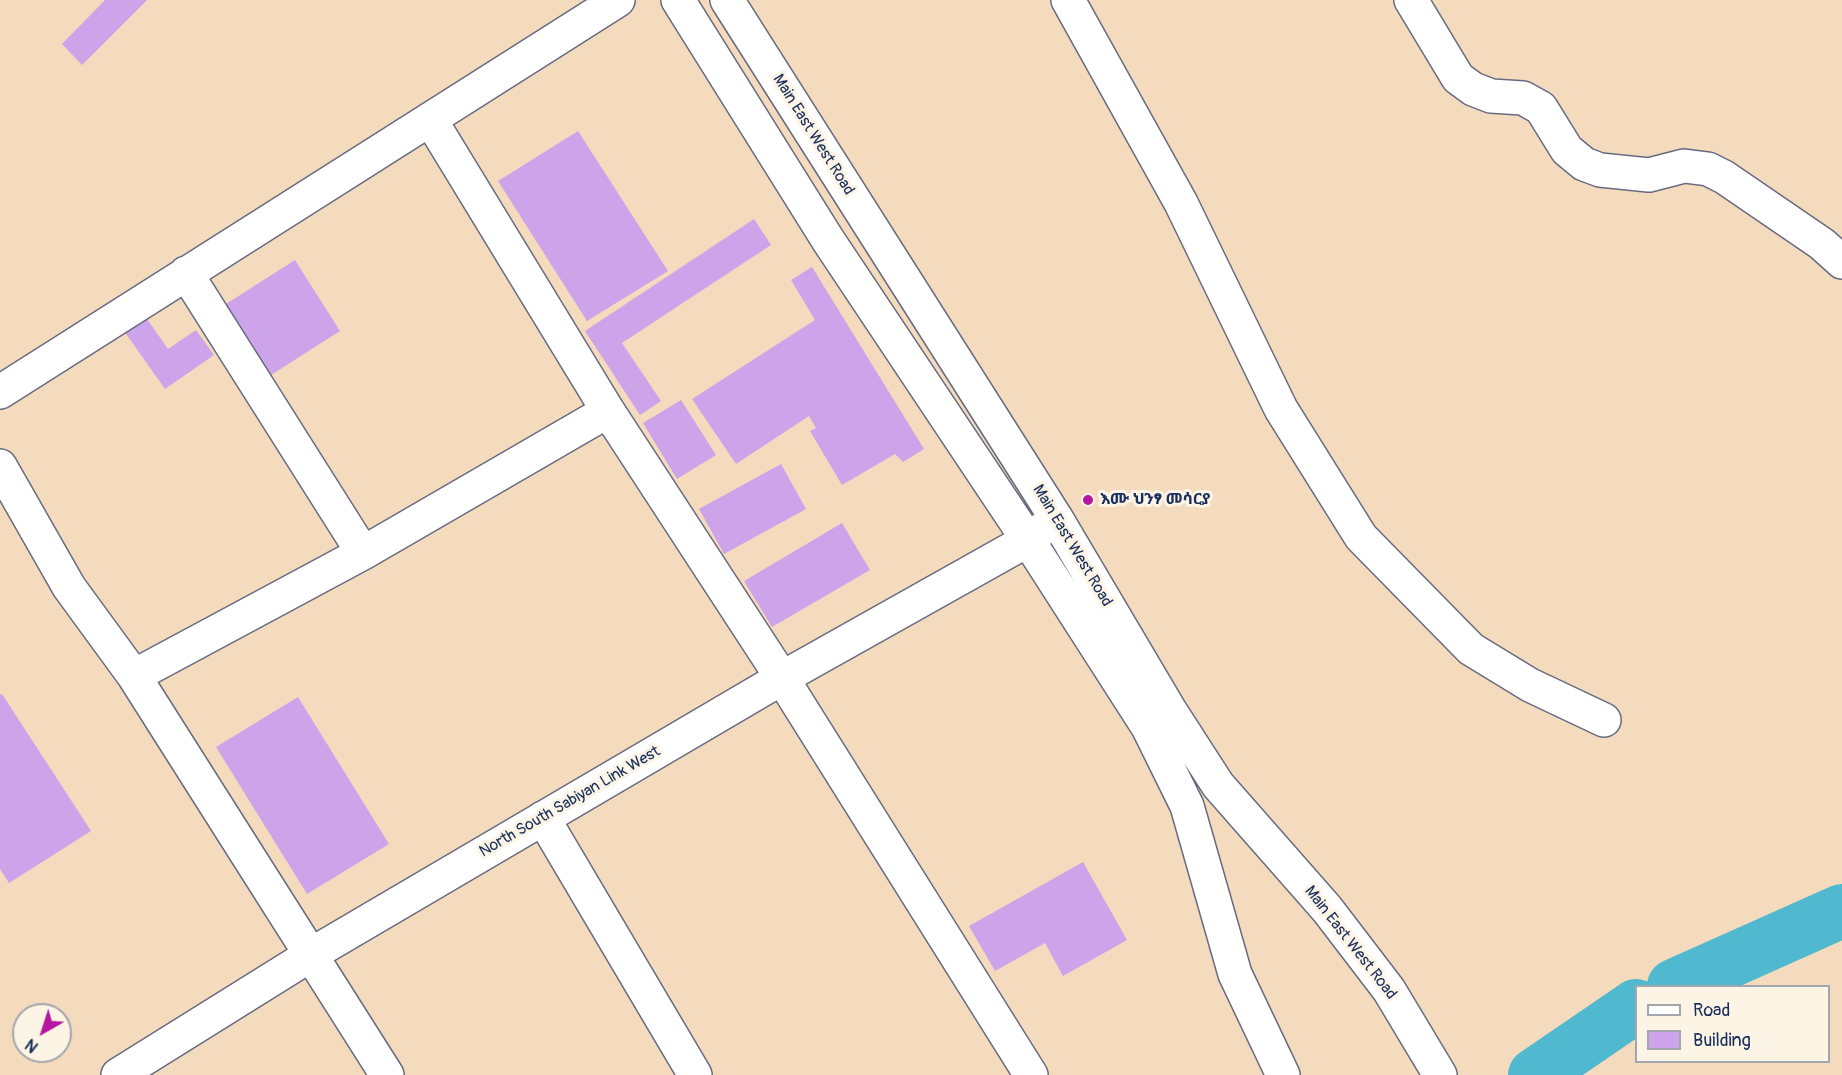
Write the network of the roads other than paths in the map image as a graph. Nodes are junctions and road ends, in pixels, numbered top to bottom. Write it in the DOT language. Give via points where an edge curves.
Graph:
graph roads {
  1 [pos="618,0"];
  2 [pos="678,0"];
  3 [pos="727,0"];
  4 [pos="1068,0"];
  5 [pos="1411,0"];
  6 [pos="430,119"];
  7 [pos="867,220"];
  8 [pos="828,240"];
  9 [pos="1842,262"];
  10 [pos="186,273"];
  11 [pos="0,392"];
  12 [pos="609,411"];
  13 [pos="0,466"];
  14 [pos="1056,518"];
  15 [pos="1029,540"];
  16 [pos="363,552"];
  17 [pos="134,676"];
  18 [pos="782,678"];
  19 [pos="1604,720"];
  20 [pos="543,818"];
  21 [pos="312,954"];
  22 [pos="1282,1074"];
  23 [pos="118,1075"];
  24 [pos="387,1075"];
  25 [pos="695,1075"];
  26 [pos="1031,1075"];
  27 [pos="1440,1075"];
  1 -- 6 [label="street"];
  2 -- 8 [label="street, Main East West Road"];
  3 -- 7 [label="street, Main East West Road"];
  4 -- 19 [label="street" via="1181,203 1281,409 1361,537 1471,649 1530,686"];
  5 -- 9 [label="street" via="1458,78 1491,96 1523,98 1541,108 1567,150 1584,164 1600,170 1649,175 1684,166 1708,169 1822,244"];
  6 -- 10 [label="street"];
  6 -- 12 [label="street"];
  7 -- 8 [label="street"];
  7 -- 14 [label="street, Main East West Road"];
  8 -- 15 [label="street, Main East West Road"];
  10 -- 11 [label="street"];
  10 -- 16 [label="street"];
  12 -- 16 [label="street"];
  12 -- 18 [label="street"];
  13 -- 17 [label="street" via="69,587"];
  14 -- 15 [label="street, North South Sabiyan Link West"];
  14 -- 27 [label="street, Main East West Road" via="1218,785 1327,909 1389,990"];
  15 -- 18 [label="street, North South Sabiyan Link West"];
  15 -- 22 [label="street, Main East West Road" via="1149,727 1187,806 1235,974"];
  16 -- 17 [label="street"];
  17 -- 21 [label="street"];
  18 -- 20 [label="street, North South Sabiyan Link West"];
  18 -- 26 [label="street"];
  20 -- 21 [label="street, North South Sabiyan Link West"];
  20 -- 25 [label="street"];
  21 -- 23 [label="street, North South Sabiyan Link West"];
  21 -- 24 [label="street"];
}
